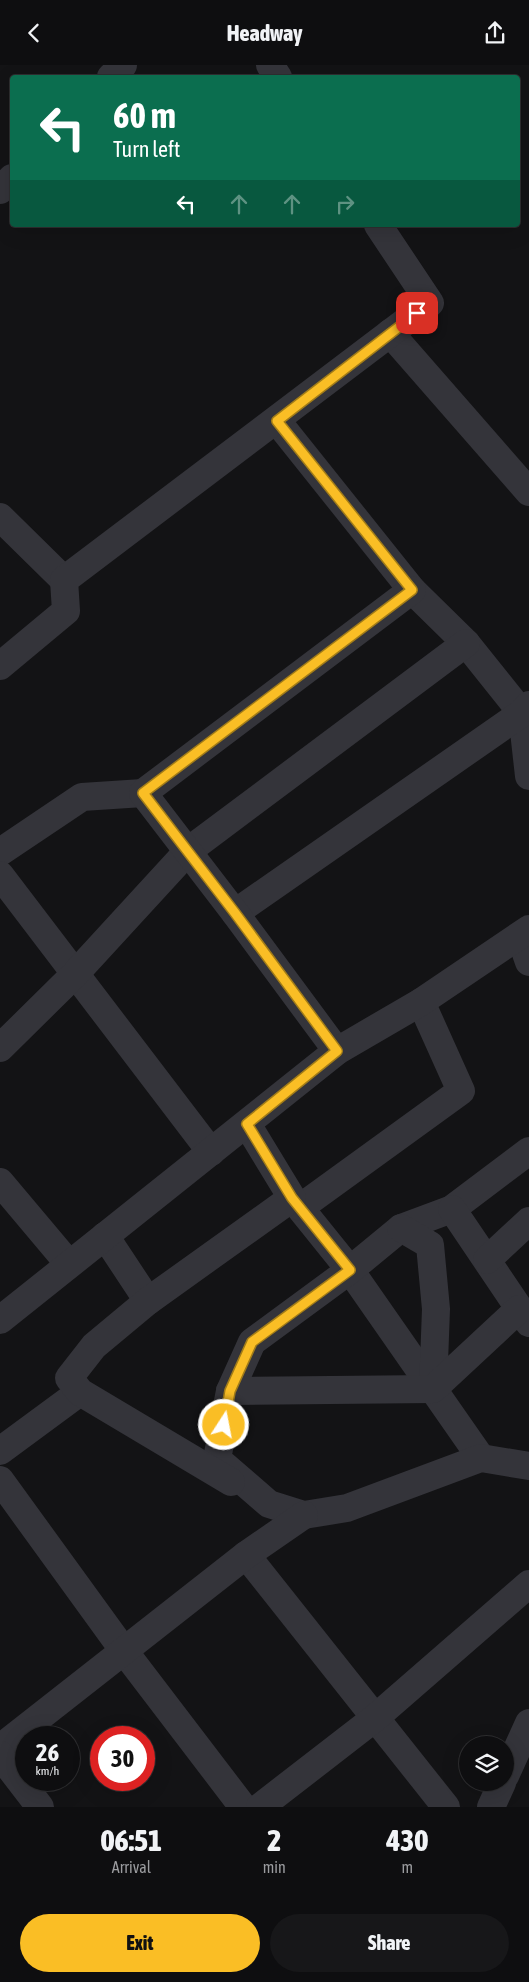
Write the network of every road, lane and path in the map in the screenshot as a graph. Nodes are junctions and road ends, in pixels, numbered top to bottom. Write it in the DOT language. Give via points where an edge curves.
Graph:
graph roads {
  1 [pos="123,65"];
  2 [pos="113,75"];
  3 [pos="10,180"];
  4 [pos="0,190"];
  5 [pos="379,227"];
  6 [pos="390,333"];
  7 [pos="277,421"];
  8 [pos="529,492"];
  9 [pos="0,517"];
  10 [pos="64,581"];
  11 [pos="412,590"];
  12 [pos="466,643"];
  13 [pos="0,666"];
  14 [pos="526,709"];
  15 [pos="529,777"];
  16 [pos="143,793"];
  17 [pos="188,851"];
  18 [pos="0,852"];
  19 [pos="0,875"];
  20 [pos="235,913"];
  21 [pos="525,932"];
  22 [pos="529,962"];
  23 [pos="76,973"];
  24 [pos="421,1002"];
  25 [pos="0,1048"];
  26 [pos="337,1051"];
  27 [pos="247,1124"];
  28 [pos="529,1151"];
  29 [pos="211,1152"];
  30 [pos="0,1182"];
  31 [pos="297,1203"];
  32 [pos="452,1209"];
  33 [pos="529,1221"];
  34 [pos="401,1227"];
  35 [pos="105,1236"];
  36 [pos="487,1260"];
  37 [pos="69,1264"];
  38 [pos="350,1270"];
  39 [pos="148,1301"];
  40 [pos="524,1316"];
  41 [pos="0,1320"];
  42 [pos="433,1389"];
  43 [pos="230,1391"];
  44 [pos="80,1392"];
  45 [pos="0,1451"];
  46 [pos="481,1458"];
  47 [pos="529,1466"];
  48 [pos="0,1480"];
  49 [pos="269,1504"];
  50 [pos="304,1515"];
  51 [pos="246,1555"];
  52 [pos="529,1584"];
  53 [pos="124,1651"];
  54 [pos="375,1718"];
  55 [pos="529,1723"];
  56 [pos="0,1748"];
  57 [pos="0,1755"];
  58 [pos="514,1756"];
  59 [pos="498,1791"];
  60 [pos="40,1807"];
  61 [pos="243,1807"];
  62 [pos="260,1807"];
  63 [pos="446,1807"];
  64 [pos="491,1807"];
  1 -- 2 [label="street"];
  3 -- 4 [label="street"];
  5 -- 6 [label="street" via="430,303"];
  6 -- 7 [label="street"];
  6 -- 8 [label="street"];
  7 -- 10 [label="street"];
  7 -- 11 [label="street"];
  9 -- 10 [label="street"];
  10 -- 13 [label="street" via="66,611"];
  11 -- 12 [label="street"];
  11 -- 16 [label="street"];
  12 -- 14 [label="street"];
  12 -- 17 [label="street"];
  14 -- 15 [label="street"];
  14 -- 20 [label="street"];
  16 -- 17 [label="street"];
  16 -- 18 [label="street" via="82,797"];
  17 -- 20 [label="street"];
  17 -- 23 [label="street"];
  19 -- 23 [label="street"];
  20 -- 26 [label="street"];
  21 -- 22 [label="street"];
  21 -- 24 [label="street"];
  23 -- 25 [label="street"];
  23 -- 29 [label="street"];
  24 -- 26 [label="street"];
  24 -- 31 [label="street" via="461,1091"];
  26 -- 27 [label="street"];
  27 -- 29 [label="street"];
  27 -- 31 [label="street"];
  28 -- 32 [label="street"];
  29 -- 35 [label="street"];
  30 -- 37 [label="street"];
  31 -- 38 [label="street"];
  31 -- 39 [label="street"];
  32 -- 34 [label="street"];
  32 -- 36 [label="street"];
  33 -- 36 [label="street"];
  34 -- 38 [label="street"];
  34 -- 42 [label="street" via="430,1245 436,1309"];
  35 -- 37 [label="street"];
  35 -- 39 [label="street"];
  36 -- 40 [label="street"];
  37 -- 41 [label="street"];
  38 -- 42 [label="street"];
  38 -- 43 [label="street" via="252,1342"];
  39 -- 44 [label="street" via="94,1346 70,1378"];
  40 -- 42 [label="street"];
  42 -- 43 [label="street"];
  42 -- 46 [label="street"];
  43 -- 49 [label="street" via="217,1459"];
  44 -- 45 [label="street"];
  44 -- 49 [label="street"];
  46 -- 47 [label="street"];
  46 -- 50 [label="street" via="347,1508"];
  48 -- 53 [label="street"];
  49 -- 50 [label="street"];
  50 -- 51 [label="street"];
  51 -- 53 [label="street"];
  51 -- 54 [label="street"];
  52 -- 54 [label="street"];
  53 -- 56 [label="street"];
  53 -- 61 [label="street"];
  54 -- 62 [label="street"];
  54 -- 63 [label="street"];
  55 -- 58 [label="street"];
  57 -- 60 [label="street"];
  59 -- 64 [label="street"];
}
